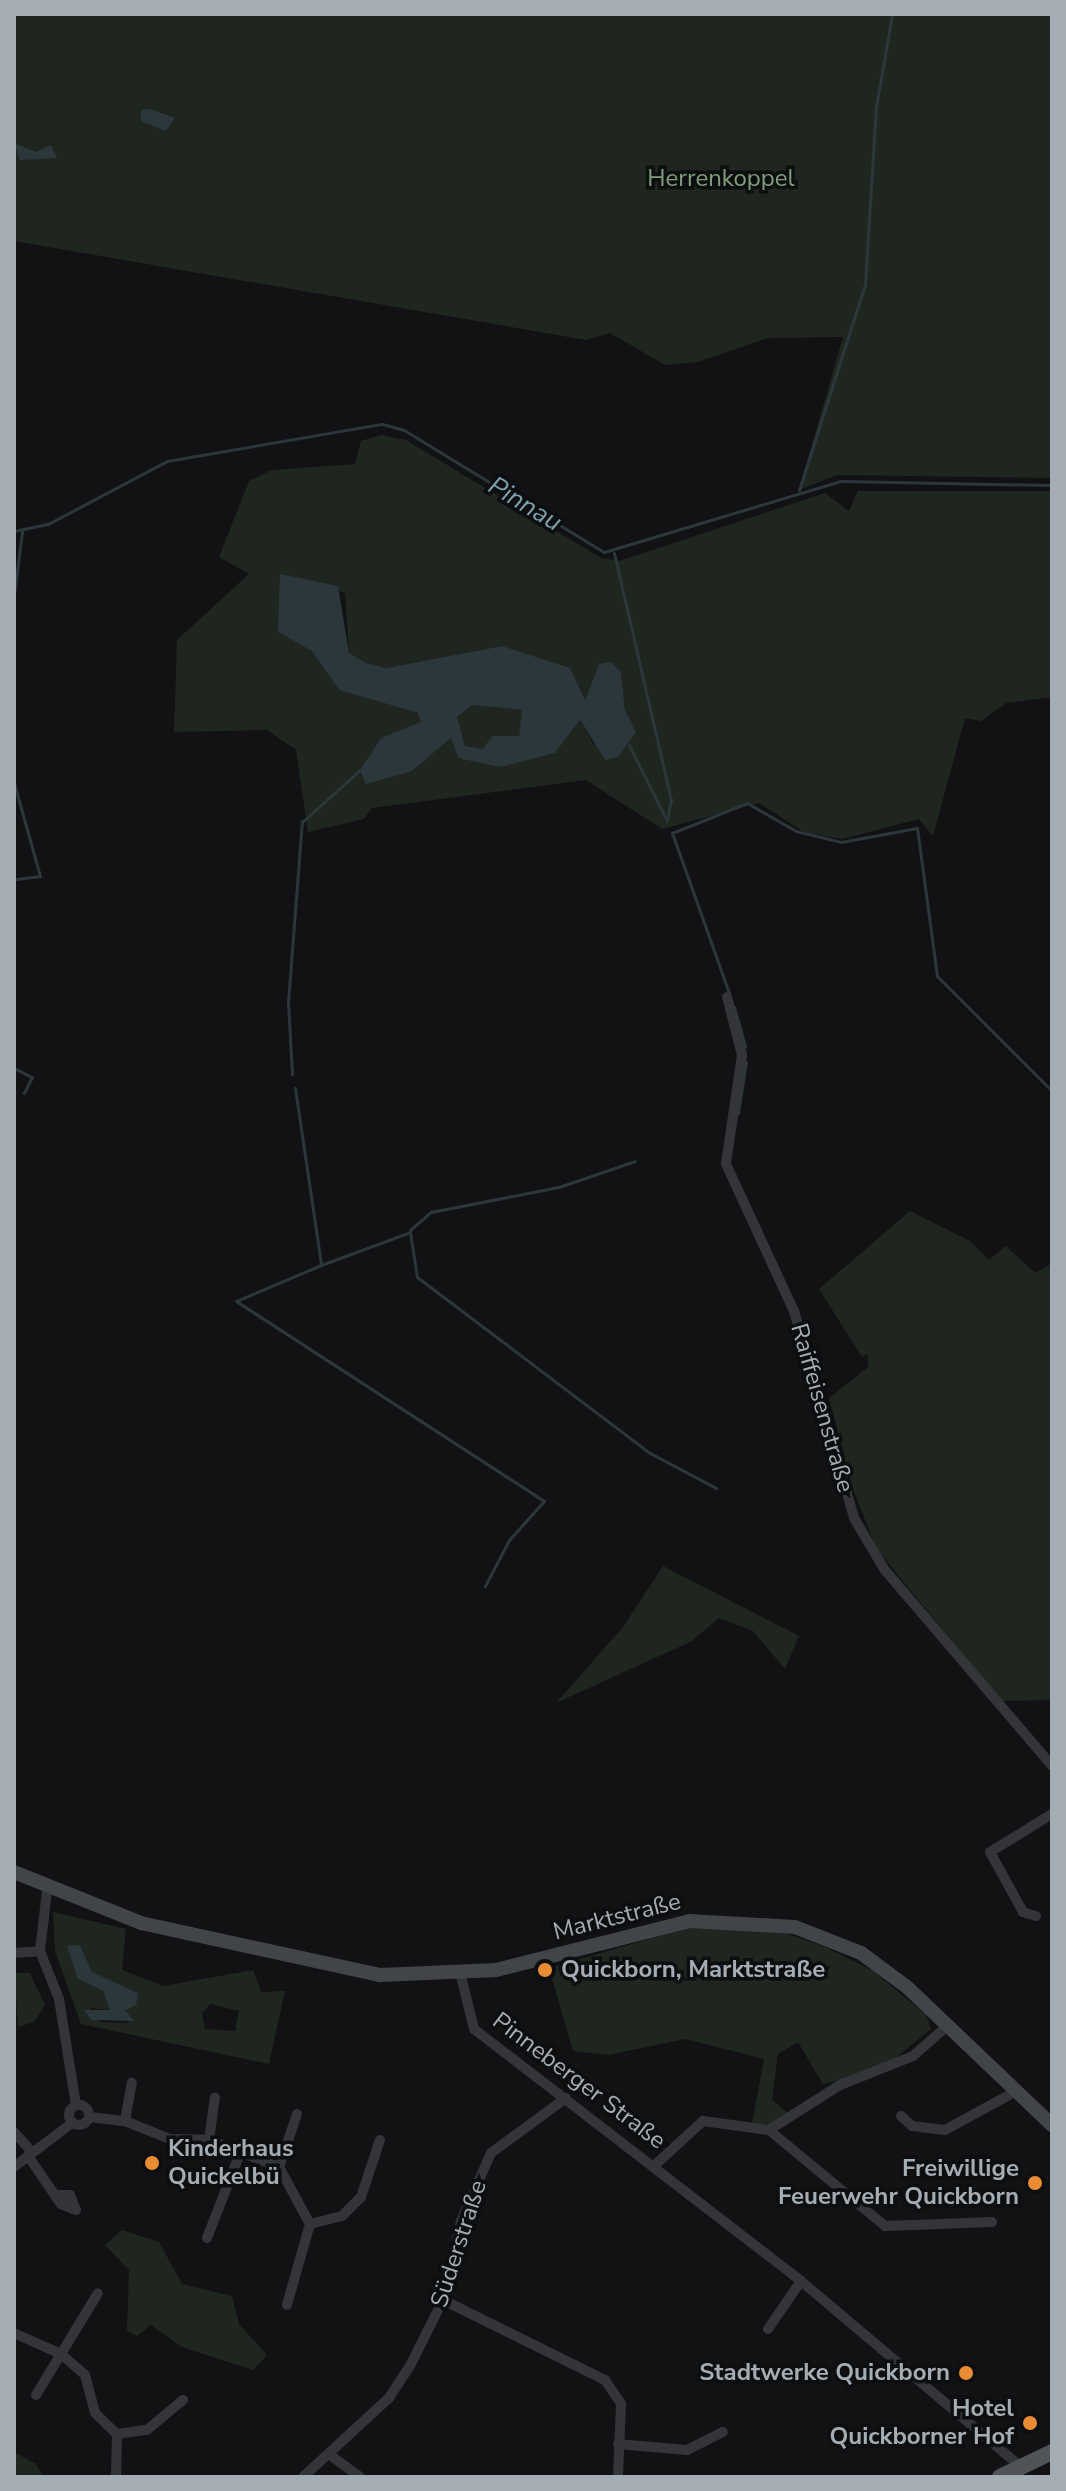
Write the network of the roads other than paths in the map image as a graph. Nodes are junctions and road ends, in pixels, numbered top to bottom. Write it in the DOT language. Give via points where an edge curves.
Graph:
graph roads {
  1 [pos="727,997"];
  2 [pos="1052,1766"];
  3 [pos="1052,1814"];
  4 [pos="14,1872"];
  5 [pos="47,1891"];
  6 [pos="1036,1916"];
  7 [pos="40,1951"];
  8 [pos="14,1953"];
  9 [pos="461,1976"];
  10 [pos="946,2027"];
  11 [pos="132,2083"];
  12 [pos="1013,2093"];
  13 [pos="215,2097"];
  14 [pos="566,2098"];
  15 [pos="76,2105"];
  16 [pos="297,2114"];
  17 [pos="901,2116"];
  18 [pos="90,2117"];
  19 [pos="125,2121"];
  20 [pos="72,2123"];
  21 [pos="1052,2125"];
  22 [pos="769,2130"];
  23 [pos="14,2132"];
  24 [pos="209,2140"];
  25 [pos="380,2140"];
  26 [pos="241,2151"];
  27 [pos="30,2154"];
  28 [pos="654,2166"];
  29 [pos="14,2167"];
  30 [pos="279,2167"];
  31 [pos="60,2195"];
  32 [pos="992,2222"];
  33 [pos="310,2224"];
  34 [pos="207,2238"];
  35 [pos="801,2281"];
  36 [pos="98,2293"];
  37 [pos="443,2300"];
  38 [pos="287,2305"];
  39 [pos="768,2329"];
  40 [pos="14,2333"];
  41 [pos="61,2354"];
  42 [pos="36,2395"];
  43 [pos="183,2400"];
  44 [pos="723,2432"];
  45 [pos="117,2434"];
  46 [pos="618,2444"];
  47 [pos="1052,2452"];
  48 [pos="330,2455"];
  49 [pos="1021,2467"];
  50 [pos="1003,2476"];
  51 [pos="116,2477"];
  52 [pos="303,2477"];
  53 [pos="360,2477"];
  54 [pos="618,2477"];
  1 -- 2 [label="street, Raiffeisenstraße" via="742,1055 726,1164 794,1311 854,1518 884,1569"];
  3 -- 6 [label="street" via="990,1852 1023,1912"];
  4 -- 5 [label="main road"];
  5 -- 7 [label="street"];
  5 -- 9 [label="main road" via="141,1923 342,1970"];
  7 -- 8 [label="street"];
  7 -- 15 [label="street" via="59,1999"];
  9 -- 10 [label="main road, Marktstraße" via="657,1926 758,1920 861,1953"];
  9 -- 14 [label="street, Pinneberger Straße" via="474,2029"];
  10 -- 12 [label="main road, Marktstraße"];
  10 -- 22 [label="street" via="913,2056 840,2085"];
  11 -- 19 [label="street"];
  12 -- 17 [label="street" via="945,2130 912,2126"];
  12 -- 21 [label="main road, Marktstraße"];
  13 -- 24 [label="street"];
  14 -- 28 [label="street, Pinneberger Straße"];
  14 -- 37 [label="street, Süderstraße" via="491,2153 457,2234"];
  15 -- 18 [label="street"];
  15 -- 20 [label="street"];
  16 -- 30 [label="street"];
  18 -- 19 [label="street"];
  18 -- 20 [label="street" via="82,2125"];
  19 -- 24 [label="street" via="170,2139"];
  20 -- 27 [label="street"];
  22 -- 28 [label="street" via="703,2121"];
  22 -- 32 [label="street" via="885,2226"];
  23 -- 27 [label="street"];
  24 -- 26 [label="street"];
  25 -- 33 [label="street" via="361,2197 342,2216"];
  26 -- 30 [label="street"];
  26 -- 34 [label="street"];
  27 -- 29 [label="street"];
  27 -- 31 [label="street"];
  28 -- 35 [label="street, Pinneberger Straße"];
  30 -- 33 [label="street"];
  33 -- 38 [label="street"];
  35 -- 39 [label="street"];
  35 -- 49 [label="street, Pinneberger Straße"];
  36 -- 41 [label="street"];
  37 -- 46 [label="street" via="605,2380 621,2404"];
  37 -- 48 [label="street, Süderstraße" via="389,2398"];
  40 -- 41 [label="street"];
  41 -- 42 [label="street"];
  41 -- 45 [label="street" via="85,2375 95,2413"];
  43 -- 45 [label="street" via="147,2430"];
  44 -- 46 [label="street" via="687,2450"];
  45 -- 51 [label="street"];
  46 -- 54 [label="street"];
  47 -- 49 [label="main road"];
  48 -- 52 [label="street, Süderstraße"];
  48 -- 53 [label="street"];
  49 -- 50 [label="main road"];
}
